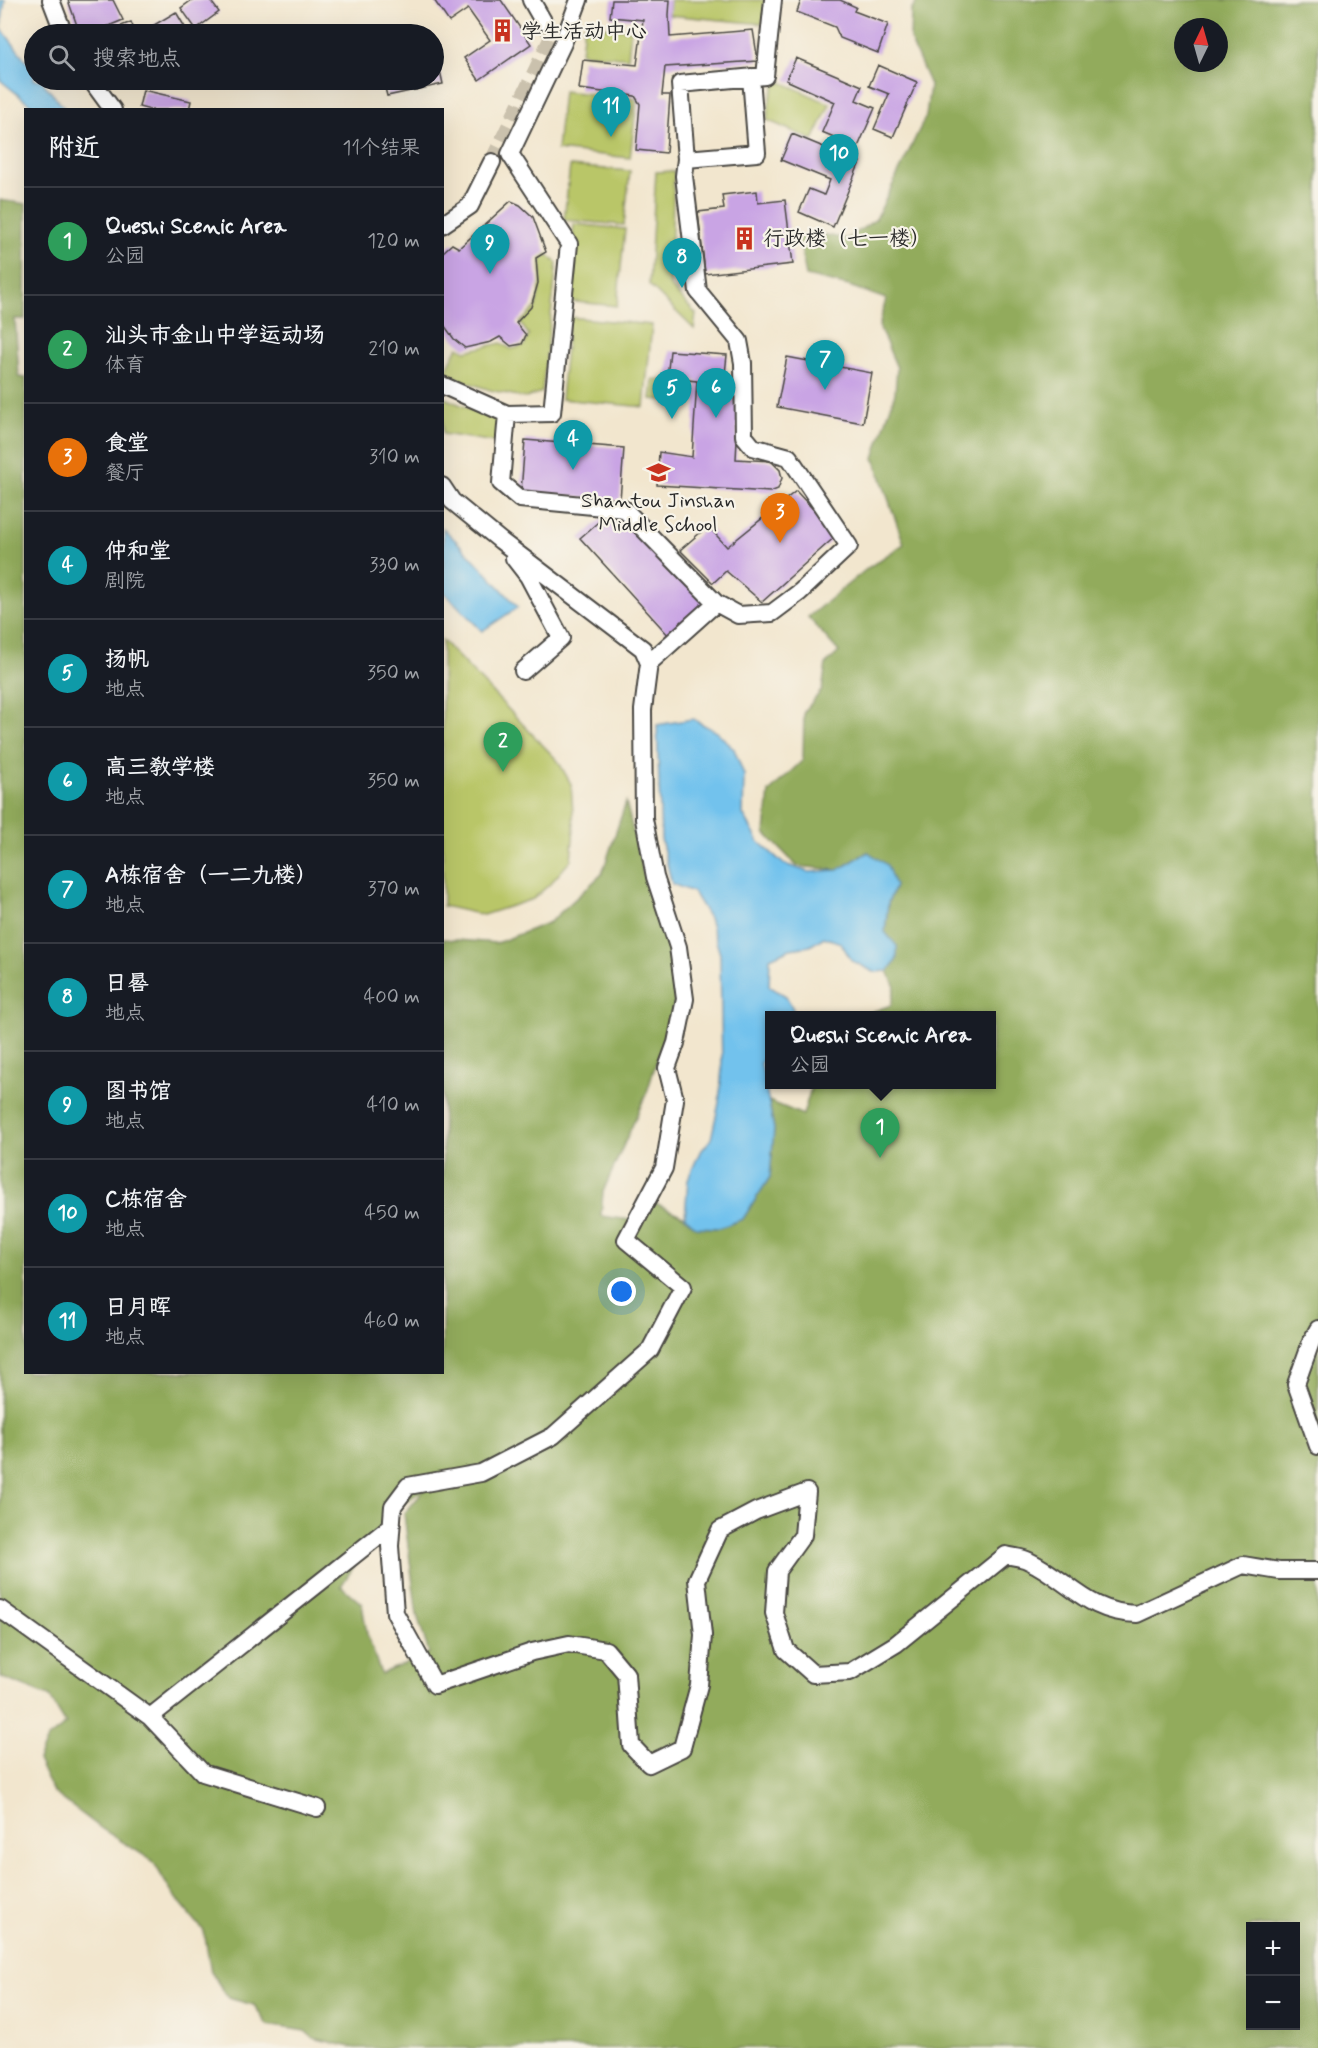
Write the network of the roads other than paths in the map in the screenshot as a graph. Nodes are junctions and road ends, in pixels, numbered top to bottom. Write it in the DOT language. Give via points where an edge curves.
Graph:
graph roads {
  1 [pos="51,0"];
  2 [pos="531,0"];
  3 [pos="579,0"];
  4 [pos="773,0"];
  5 [pos="543,21"];
  6 [pos="60,24"];
  7 [pos="751,77"];
  8 [pos="98,90"];
  9 [pos="112,108"];
  10 [pos="686,159"];
  11 [pos="492,162"];
  12 [pos="444,224"];
  13 [pos="444,386"];
  14 [pos="507,414"];
  15 [pos="444,489"];
  16 [pos="501,541"];
  17 [pos="716,603"];
  18 [pos="649,663"];
  19 [pos="523,671"];
  20 [pos="1318,1329"];
  21 [pos="1318,1446"];
  22 [pos="391,1526"];
  23 [pos="1318,1571"];
  24 [pos="0,1609"];
  25 [pos="150,1717"];
  26 [pos="317,1808"];
  1 -- 6 [label="street"];
  2 -- 5 [label="street"];
  3 -- 14 [label="street" via="510,154 569,244 552,413"];
  4 -- 7 [label="street" via="765,76"];
  7 -- 10 [label="street" via="680,84"];
  7 -- 10 [label="street" via="757,153"];
  8 -- 9 [label="street"];
  10 -- 17 [label="street" via="684,176 698,291 738,341 743,363 744,436 753,447 789,457 849,546 772,614 738,615"];
  11 -- 12 [label="street" via="470,206"];
  13 -- 14 [label="street"];
  14 -- 17 [label="street" via="501,483 520,499 624,509"];
  15 -- 16 [label="street" via="452,501"];
  16 -- 18 [label="street" via="643,650"];
  16 -- 19 [label="street" via="528,576 561,638"];
  17 -- 18 [label="street"];
  18 -- 22 [label="street" via="643,710 644,819 655,878 678,947 685,999 667,1068 675,1100 664,1168 626,1240 683,1287 650,1350 553,1436 482,1473 408,1486 393,1506"];
  20 -- 21 [label="street" via="1296,1384"];
  22 -- 23 [label="street" via="395,1613 435,1685 532,1652 569,1644 606,1650 626,1674 631,1745 650,1764 682,1748 699,1685 703,1635 697,1580 720,1530 756,1511 807,1492 803,1535 777,1571 774,1612 786,1650 813,1674 850,1672 896,1644 1006,1555 1028,1560 1097,1606 1119,1614 1137,1614 1244,1565"];
  22 -- 25 [label="street"];
  24 -- 25 [label="street"];
  25 -- 26 [label="street" via="202,1773"];
}
